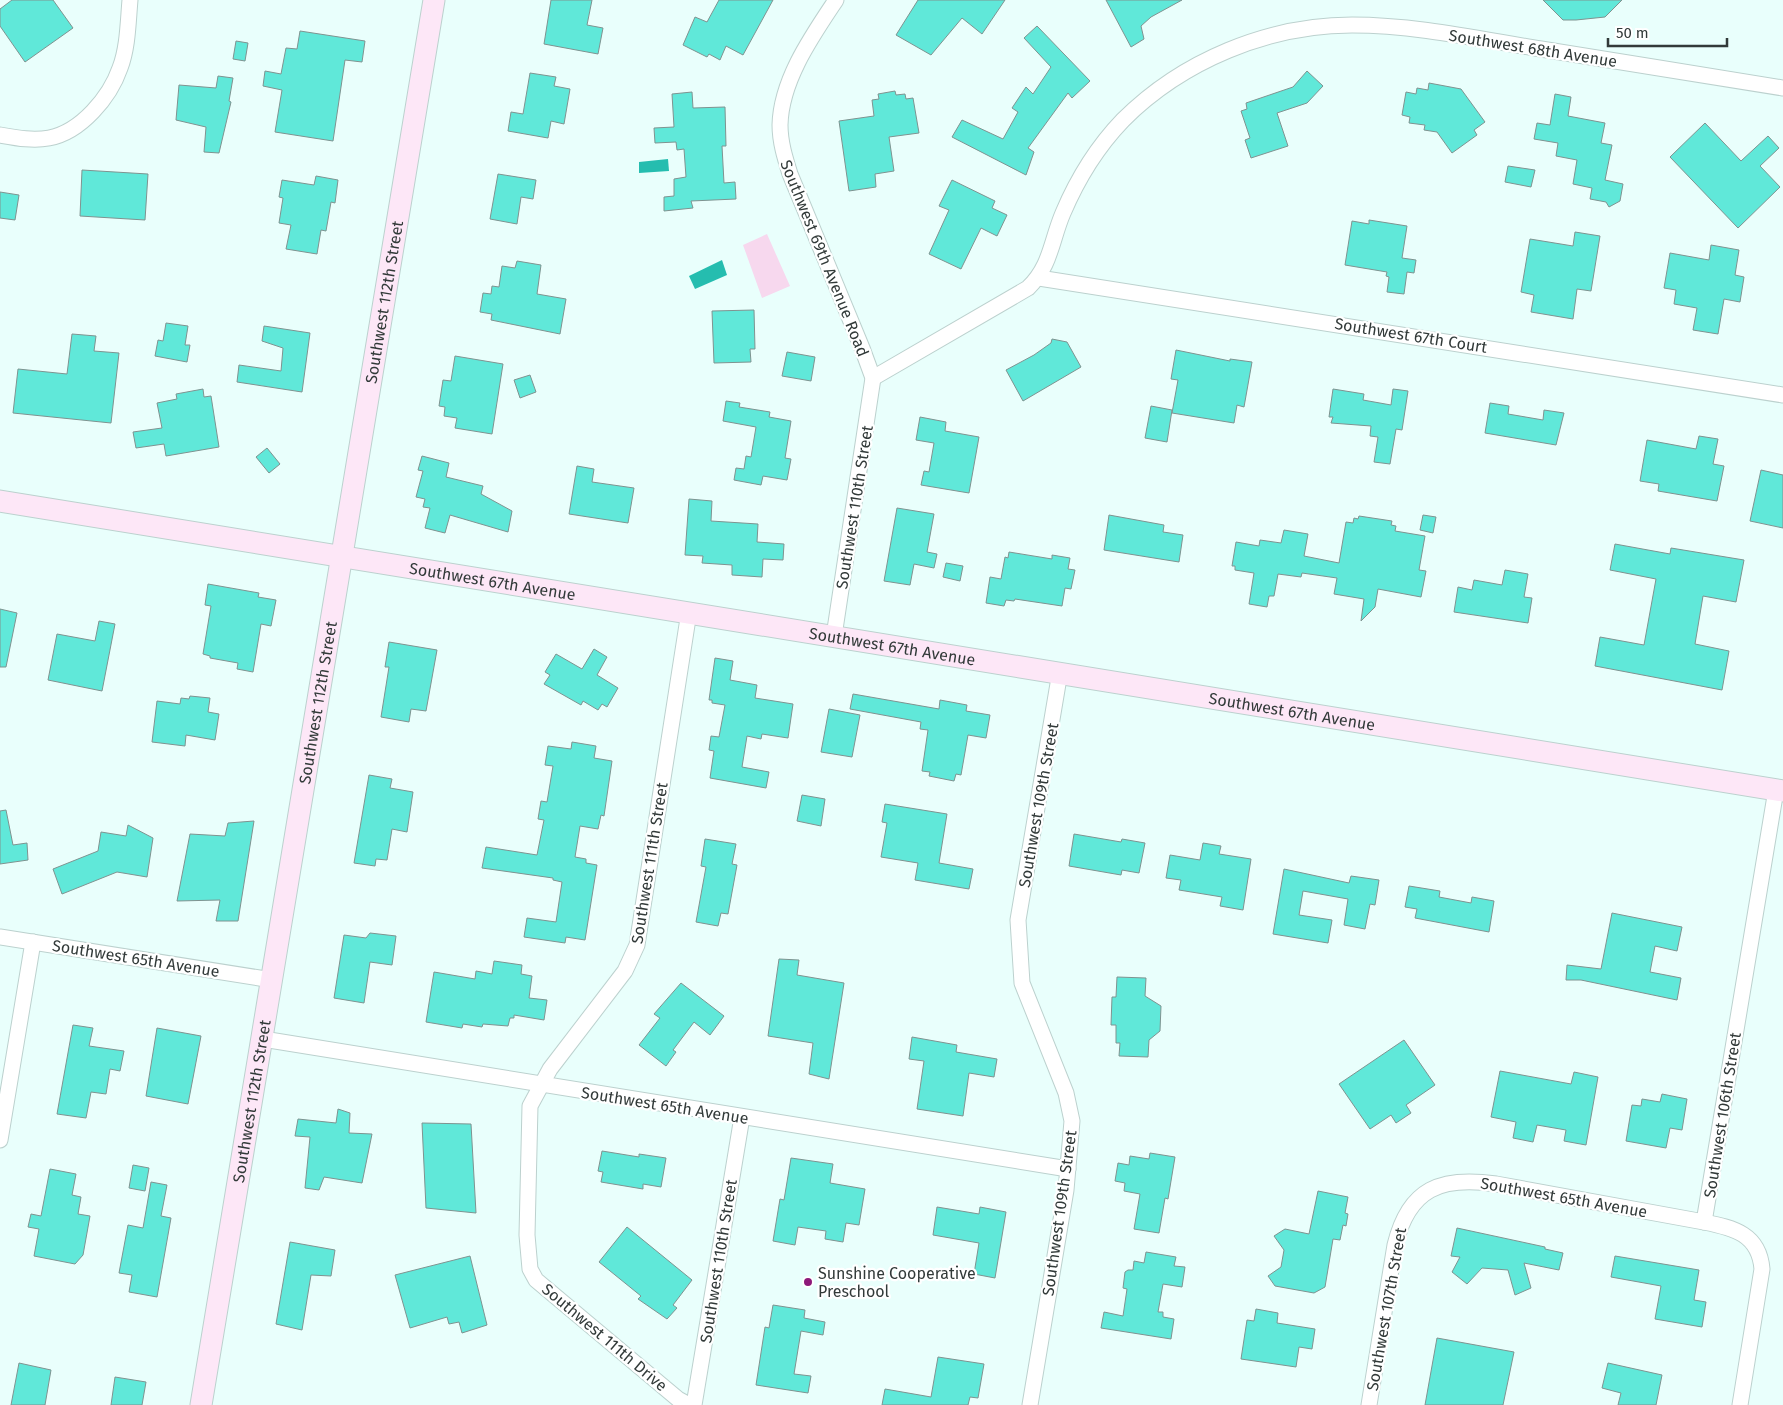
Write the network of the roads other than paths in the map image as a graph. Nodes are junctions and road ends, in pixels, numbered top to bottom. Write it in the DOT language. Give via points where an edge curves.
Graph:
graph roads {
  1 [pos="130,0"];
  2 [pos="434,0"];
  3 [pos="836,0"];
  4 [pos="1783,88"];
  5 [pos="0,135"];
  6 [pos="1039,278"];
  7 [pos="872,378"];
  8 [pos="1783,395"];
  9 [pos="0,501"];
  10 [pos="341,555"];
  11 [pos="689,612"];
  12 [pos="834,636"];
  13 [pos="1060,672"];
  14 [pos="1779,790"];
  15 [pos="0,936"];
  16 [pos="33,942"];
  17 [pos="272,980"];
  18 [pos="263,1040"];
  19 [pos="540,1085"];
  20 [pos="742,1117"];
  21 [pos="0,1140"];
  22 [pos="1068,1169"];
  23 [pos="1426,1192"];
  24 [pos="1704,1222"];
  25 [pos="201,1405"];
  26 [pos="689,1405"];
  27 [pos="694,1405"];
  28 [pos="1030,1405"];
  29 [pos="1369,1405"];
  30 [pos="1740,1405"];
  1 -- 5 [label="street" via="121,67 93,111 80,123 52,137 29,139"];
  2 -- 10 [label="main road, Southwest 112th Street"];
  3 -- 7 [label="street, Southwest 69th Avenue Road" via="806,48 788,88 781,112 781,138 790,174"];
  4 -- 6 [label="street, Southwest 68th Avenue" via="1392,27 1330,26 1282,33 1194,67 1164,86 1122,122 1078,181"];
  6 -- 7 [label="street" via="1015,297"];
  6 -- 8 [label="street, Southwest 67th Court"];
  7 -- 12 [label="street, Southwest 110th Street"];
  9 -- 10 [label="main road, Southwest 67th Avenue"];
  10 -- 11 [label="main road, Southwest 67th Avenue"];
  10 -- 17 [label="main road, Southwest 112th Street"];
  11 -- 12 [label="main road, Southwest 67th Avenue"];
  11 -- 19 [label="street, Southwest 111th Street" via="637,945 616,985"];
  12 -- 13 [label="main road, Southwest 67th Avenue"];
  13 -- 14 [label="main road, Southwest 67th Avenue"];
  13 -- 22 [label="street, Southwest 109th Street" via="1022,892 1018,935 1022,983 1069,1104 1072,1121"];
  14 -- 24 [label="street, Southwest 106th Street"];
  15 -- 16 [label="street, Southwest 65th Avenue"];
  16 -- 17 [label="street, Southwest 65th Avenue"];
  16 -- 21 [label="street"];
  17 -- 18 [label="main road, Southwest 112th Street"];
  18 -- 19 [label="street, Southwest 65th Avenue"];
  18 -- 25 [label="main road, Southwest 112th Street"];
  19 -- 20 [label="street, Southwest 65th Avenue"];
  19 -- 26 [label="street, Southwest 111th Drive" via="530,1106 526,1235 530,1269 546,1289"];
  20 -- 22 [label="street, Southwest 65th Avenue"];
  20 -- 27 [label="street, Southwest 110th Street"];
  22 -- 28 [label="street, Southwest 109th Street"];
  23 -- 24 [label="street, Southwest 65th Avenue" via="1454,1182 1480,1182"];
  23 -- 29 [label="street, Southwest 107th Street" via="1408,1210 1398,1233"];
  24 -- 30 [label="street" via="1746,1236 1761,1256 1760,1287"];
}
